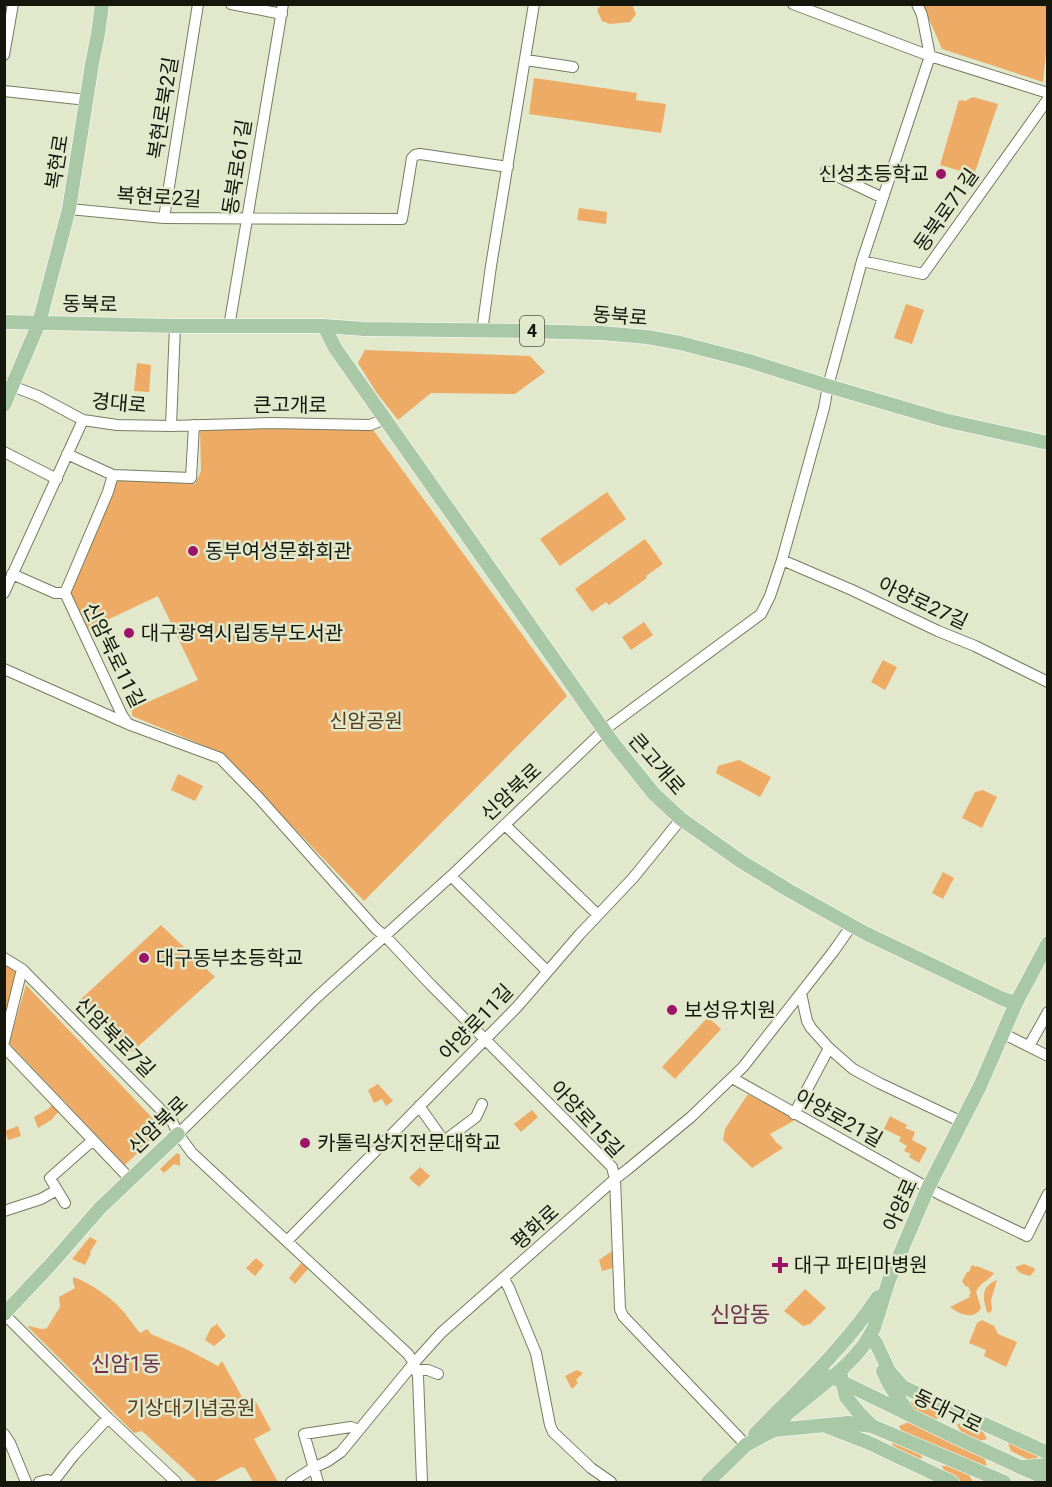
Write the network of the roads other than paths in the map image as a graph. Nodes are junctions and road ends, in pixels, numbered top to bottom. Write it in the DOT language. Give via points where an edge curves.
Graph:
graph roads {
  1 [pos="13,4"];
  2 [pos="102,4"];
  3 [pos="198,4"];
  4 [pos="231,4"];
  5 [pos="534,4"];
  6 [pos="793,4"];
  7 [pos="917,4"];
  8 [pos="282,9"];
  9 [pos="4,55"];
  10 [pos="930,56"];
  11 [pos="526,60"];
  12 [pos="573,67"];
  13 [pos="4,91"];
  14 [pos="1047,93"];
  15 [pos="1047,99"];
  16 [pos="87,100"];
  17 [pos="508,167"];
  18 [pos="826,171"];
  19 [pos="884,198"];
  20 [pos="69,209"];
  21 [pos="164,218"];
  22 [pos="248,218"];
  23 [pos="862,261"];
  24 [pos="4,322"];
  25 [pos="39,322"];
  26 [pos="175,326"];
  27 [pos="324,326"];
  28 [pos="229,327"];
  29 [pos="482,331"];
  30 [pos="8,385"];
  31 [pos="828,386"];
  32 [pos="4,405"];
  33 [pos="385,419"];
  34 [pos="83,420"];
  35 [pos="194,425"];
  36 [pos="171,426"];
  37 [pos="1047,443"];
  38 [pos="4,452"];
  39 [pos="67,454"];
  40 [pos="113,475"];
  41 [pos="57,479"];
  42 [pos="782,560"];
  43 [pos="12,574"];
  44 [pos="4,593"];
  45 [pos="64,594"];
  46 [pos="4,669"];
  47 [pos="1047,682"];
  48 [pos="128,723"];
  49 [pos="604,730"];
  50 [pos="681,819"];
  51 [pos="505,825"];
  52 [pos="451,876"];
  53 [pos="598,915"];
  54 [pos="852,926"];
  55 [pos="385,936"];
  56 [pos="1047,943"];
  57 [pos="4,958"];
  58 [pos="22,969"];
  59 [pos="547,971"];
  60 [pos="801,993"];
  61 [pos="1016,1003"];
  62 [pos="1047,1012"];
  63 [pos="1004,1034"];
  64 [pos="486,1040"];
  65 [pos="4,1042"];
  66 [pos="1029,1046"];
  67 [pos="4,1047"];
  68 [pos="830,1048"];
  69 [pos="1047,1056"];
  70 [pos="732,1078"];
  71 [pos="482,1104"];
  72 [pos="418,1106"];
  73 [pos="794,1114"];
  74 [pos="962,1122"];
  75 [pos="178,1134"];
  76 [pos="93,1140"];
  77 [pos="130,1179"];
  78 [pos="615,1179"];
  79 [pos="928,1188"];
  80 [pos="57,1190"];
  81 [pos="1047,1194"];
  82 [pos="65,1203"];
  83 [pos="4,1211"];
  84 [pos="287,1241"];
  85 [pos="504,1279"];
  86 [pos="889,1280"];
  87 [pos="880,1307"];
  88 [pos="4,1314"];
  89 [pos="874,1335"];
  90 [pos="415,1366"];
  91 [pos="438,1374"];
  92 [pos="838,1376"];
  93 [pos="807,1382"];
  94 [pos="910,1415"];
  95 [pos="108,1418"];
  96 [pos="823,1425"];
  97 [pos="872,1426"];
  98 [pos="359,1430"];
  99 [pos="774,1430"];
  100 [pos="4,1434"];
  101 [pos="746,1445"];
  102 [pos="885,1450"];
  103 [pos="1047,1453"];
  104 [pos="1047,1465"];
  105 [pos="1020,1467"];
  106 [pos="313,1468"];
  107 [pos="1047,1479"];
  108 [pos="26,1482"];
  109 [pos="39,1482"];
  110 [pos="54,1482"];
  111 [pos="176,1482"];
  112 [pos="291,1482"];
  113 [pos="318,1482"];
  114 [pos="422,1482"];
  115 [pos="611,1482"];
  116 [pos="708,1482"];
  117 [pos="952,1482"];
  118 [pos="1004,1482"];
  1 -- 9 [label="street"];
  2 -- 16 [label="main road, 복현로"];
  3 -- 21 [label="street, 복현로북2길"];
  4 -- 8 [label="street, 동북로61길"];
  5 -- 11 [label="street"];
  6 -- 10 [label="street"];
  7 -- 10 [label="street"];
  8 -- 22 [label="street, 동북로61길"];
  10 -- 14 [label="street"];
  10 -- 19 [label="street"];
  11 -- 12 [label="street"];
  11 -- 17 [label="street"];
  13 -- 16 [label="street"];
  15 -- 23 [label="street, 동북로71길" via="923,274"];
  16 -- 20 [label="main road, 복현로"];
  17 -- 22 [label="street, 복현로2길" via="415,155 402,219"];
  17 -- 29 [label="street"];
  18 -- 19 [label="street"];
  19 -- 23 [label="street"];
  20 -- 21 [label="street, 복현로2길"];
  20 -- 25 [label="main road, 복현로"];
  21 -- 22 [label="street, 복현로2길"];
  22 -- 28 [label="street, 동북로61길"];
  23 -- 31 [label="street"];
  24 -- 25 [label="main road, 동북로 / 4"];
  25 -- 26 [label="main road, 동북로 / 4"];
  25 -- 30 [label="main road"];
  26 -- 28 [label="main road, 동북로 / 4"];
  26 -- 36 [label="street"];
  27 -- 28 [label="main road, 동북로 / 4"];
  27 -- 29 [label="main road, 동북로 / 4"];
  27 -- 33 [label="main road, 큰고개로"];
  29 -- 31 [label="main road, 동북로 / 4" via="647,337 749,361"];
  30 -- 32 [label="main road"];
  30 -- 34 [label="street, 경대로"];
  31 -- 37 [label="main road, 동북로 / 4" via="944,420"];
  31 -- 42 [label="street, 신암북로"];
  33 -- 35 [label="street, 큰고개로" via="370,424"];
  33 -- 49 [label="main road, 큰고개로"];
  34 -- 36 [label="street, 경대로"];
  34 -- 39 [label="street"];
  35 -- 36 [label="street, 경대로"];
  35 -- 40 [label="street" via="192,478"];
  38 -- 41 [label="street"];
  39 -- 40 [label="street"];
  39 -- 41 [label="street"];
  40 -- 45 [label="street, 신암북로11길"];
  41 -- 43 [label="street"];
  42 -- 47 [label="street, 아양로27길"];
  42 -- 49 [label="street, 신암북로" via="761,614"];
  43 -- 44 [label="street"];
  43 -- 45 [label="street"];
  45 -- 48 [label="street, 신암북로11길"];
  46 -- 48 [label="street, 신암북로11길"];
  48 -- 55 [label="street, 신암북로11길" via="220,758"];
  49 -- 50 [label="main road, 큰고개로" via="654,794"];
  49 -- 51 [label="street, 신암북로"];
  50 -- 53 [label="street, 아양로11길"];
  50 -- 54 [label="main road, 큰고개로" via="745,864"];
  51 -- 52 [label="street, 신암북로"];
  51 -- 53 [label="street"];
  52 -- 55 [label="street, 신암북로"];
  52 -- 59 [label="street"];
  53 -- 59 [label="street, 아양로11길"];
  54 -- 60 [label="street, 평화로"];
  54 -- 61 [label="main road, 큰고개로"];
  55 -- 64 [label="street, 아양로15길"];
  55 -- 75 [label="street, 신암북로" via="315,998"];
  56 -- 61 [label="main road, 아양로"];
  57 -- 58 [label="street, 신암북로7길"];
  58 -- 65 [label="street"];
  58 -- 75 [label="street, 신암북로7길" via="172,1121"];
  59 -- 64 [label="street, 아양로11길"];
  60 -- 68 [label="street" via="807,1021"];
  60 -- 70 [label="street, 평화로"];
  61 -- 63 [label="main road, 아양로"];
  62 -- 66 [label="street"];
  63 -- 66 [label="street"];
  63 -- 74 [label="main road, 아양로"];
  64 -- 72 [label="street, 아양로11길"];
  64 -- 78 [label="street, 아양로15길" via="612,1167"];
  66 -- 69 [label="street"];
  67 -- 76 [label="street, 신암북로"];
  68 -- 73 [label="street"];
  68 -- 74 [label="street" via="853,1069"];
  70 -- 73 [label="street, 아양로21길"];
  70 -- 78 [label="street, 평화로"];
  71 -- 72 [label="street" via="476,1116 444,1141"];
  72 -- 84 [label="street, 아양로11길"];
  73 -- 79 [label="street, 아양로21길"];
  74 -- 79 [label="main road, 아양로"];
  75 -- 77 [label="main road, 신암북로"];
  75 -- 84 [label="street" via="192,1153"];
  76 -- 77 [label="street, 신암북로"];
  76 -- 80 [label="street" via="50,1178"];
  77 -- 88 [label="main road, 신암북로"];
  78 -- 85 [label="street, 평화로"];
  78 -- 101 [label="street, 아양로15길" via="623,1316"];
  79 -- 81 [label="street, 아양로21길" via="1027,1236"];
  79 -- 86 [label="main road, 아양로"];
  80 -- 82 [label="street"];
  80 -- 83 [label="street"];
  84 -- 90 [label="street" via="387,1333"];
  85 -- 90 [label="street, 평화로" via="441,1333"];
  85 -- 115 [label="street" via="536,1353 553,1432"];
  86 -- 87 [label="main road, 아양로"];
  86 -- 93 [label="main road" via="866,1316"];
  87 -- 89 [label="main road"];
  87 -- 92 [label="main road" via="846,1355"];
  88 -- 95 [label="street"];
  89 -- 92 [label="main road"];
  89 -- 94 [label="main road" via="889,1384"];
  89 -- 103 [label="main road" via="890,1371 903,1387"];
  90 -- 91 [label="street"];
  90 -- 98 [label="street, 평화로"];
  90 -- 114 [label="street"];
  92 -- 93 [label="main road"];
  92 -- 94 [label="main road, 동대구로"];
  92 -- 97 [label="main road" via="846,1397"];
  92 -- 99 [label="main road" via="788,1413"];
  93 -- 101 [label="main road"];
  94 -- 97 [label="main road" via="878,1407 869,1416"];
  94 -- 105 [label="main road, 동대구로"];
  95 -- 110 [label="street"];
  95 -- 111 [label="street"];
  96 -- 97 [label="main road"];
  96 -- 99 [label="main road"];
  96 -- 102 [label="main road"];
  97 -- 102 [label="main road"];
  97 -- 118 [label="main road"];
  98 -- 106 [label="street, 평화로" via="337,1456"];
  98 -- 106 [label="street" via="351,1427 304,1434"];
  99 -- 101 [label="main road"];
  100 -- 108 [label="street"];
  101 -- 116 [label="main road"];
  102 -- 117 [label="main road"];
  104 -- 105 [label="main road"];
  105 -- 107 [label="main road, 동대구로"];
  106 -- 112 [label="street, 평화로"];
  106 -- 113 [label="street"];
  109 -- 110 [label="street"];
}
